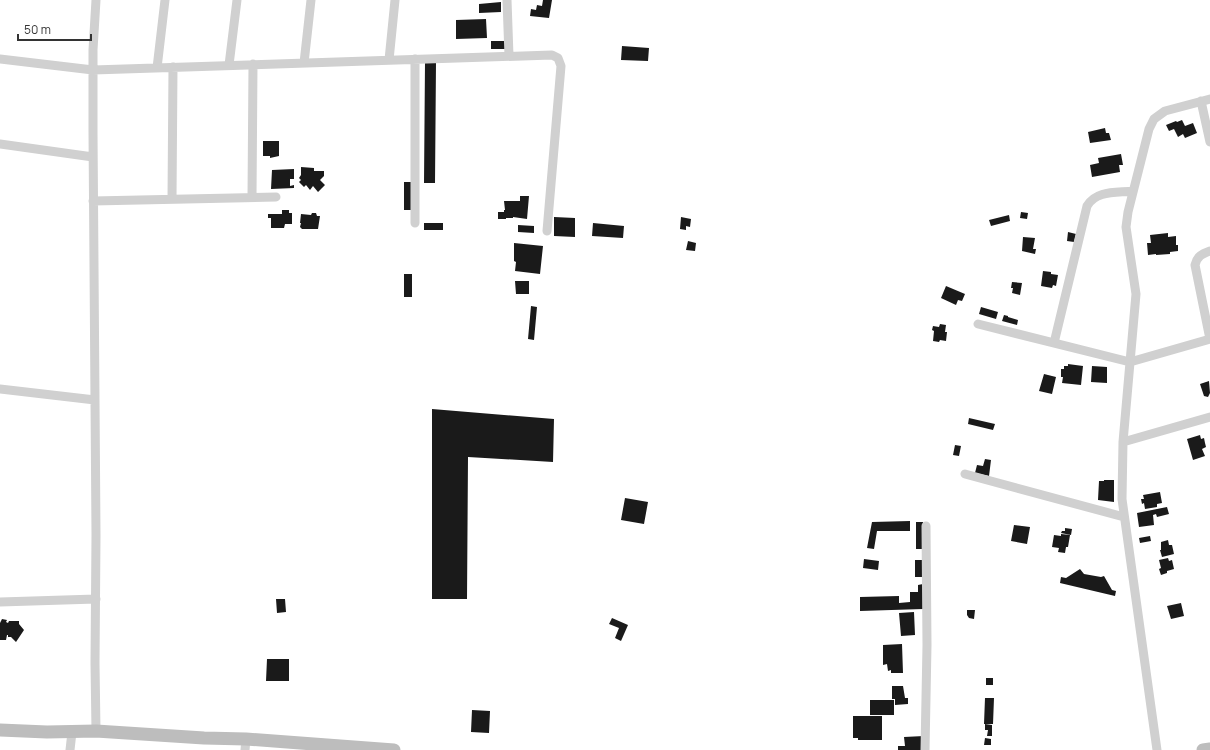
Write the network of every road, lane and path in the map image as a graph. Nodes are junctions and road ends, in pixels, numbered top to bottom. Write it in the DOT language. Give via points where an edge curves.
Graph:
graph roads {
  1 [pos="96,0"];
  2 [pos="165,0"];
  3 [pos="237,0"];
  4 [pos="311,0"];
  5 [pos="395,0"];
  6 [pos="507,0"];
  7 [pos="509,56"];
  8 [pos="0,59"];
  9 [pos="389,60"];
  10 [pos="415,60"];
  11 [pos="304,63"];
  12 [pos="253,64"];
  13 [pos="230,65"];
  14 [pos="173,67"];
  15 [pos="157,68"];
  16 [pos="93,70"];
  17 [pos="1210,99"];
  18 [pos="1201,101"];
  19 [pos="1210,142"];
  20 [pos="0,144"];
  21 [pos="93,157"];
  22 [pos="1133,191"];
  23 [pos="276,196"];
  24 [pos="252,197"];
  25 [pos="172,199"];
  26 [pos="93,201"];
  27 [pos="415,223"];
  28 [pos="547,231"];
  29 [pos="1210,251"];
  30 [pos="978,324"];
  31 [pos="1210,339"];
  32 [pos="1054,343"];
  33 [pos="1130,362"];
  34 [pos="0,389"];
  35 [pos="95,400"];
  36 [pos="1210,417"];
  37 [pos="1123,442"];
  38 [pos="965,474"];
  39 [pos="1124,517"];
  40 [pos="926,526"];
  41 [pos="96,599"];
  42 [pos="0,602"];
  43 [pos="0,730"];
  44 [pos="96,731"];
  45 [pos="72,732"];
  46 [pos="245,744"];
  47 [pos="1210,749"];
  48 [pos="70,750"];
  49 [pos="394,750"];
  50 [pos="926,750"];
  51 [pos="1157,750"];
  52 [pos="1203,750"];
  1 -- 16 [label="street"];
  2 -- 15 [label="street"];
  3 -- 13 [label="street"];
  4 -- 11 [label="street"];
  5 -- 9 [label="street"];
  6 -- 7 [label="street"];
  7 -- 10 [label="street"];
  7 -- 28 [label="street" via="552,55 558,58 561,66"];
  8 -- 16 [label="street"];
  9 -- 10 [label="street"];
  9 -- 11 [label="street"];
  10 -- 27 [label="street"];
  11 -- 12 [label="street"];
  12 -- 13 [label="street"];
  12 -- 24 [label="street"];
  13 -- 14 [label="street"];
  14 -- 15 [label="street"];
  14 -- 25 [label="street"];
  15 -- 16 [label="street"];
  16 -- 21 [label="street"];
  17 -- 18 [label="street"];
  18 -- 19 [label="street"];
  18 -- 22 [label="street" via="1165,111 1154,119"];
  20 -- 21 [label="street"];
  21 -- 26 [label="street"];
  22 -- 32 [label="street" via="1091,199"];
  22 -- 33 [label="street" via="1126,227 1136,294"];
  23 -- 24 [label="street"];
  24 -- 25 [label="street"];
  25 -- 26 [label="street"];
  26 -- 35 [label="street"];
  29 -- 31 [label="street" via="1196,258 1195,264"];
  30 -- 32 [label="street"];
  31 -- 33 [label="street"];
  32 -- 33 [label="street"];
  33 -- 37 [label="street"];
  34 -- 35 [label="street"];
  35 -- 41 [label="street"];
  36 -- 37 [label="street"];
  37 -- 39 [label="street"];
  38 -- 39 [label="street"];
  39 -- 51 [label="street"];
  40 -- 50 [label="street"];
  41 -- 42 [label="street"];
  41 -- 44 [label="street"];
  43 -- 45 [label="main road"];
  44 -- 45 [label="main road"];
  44 -- 46 [label="main road" via="204,738"];
  45 -- 48 [label="street"];
  46 -- 49 [label="main road"];
  47 -- 52 [label="main road"];
}
